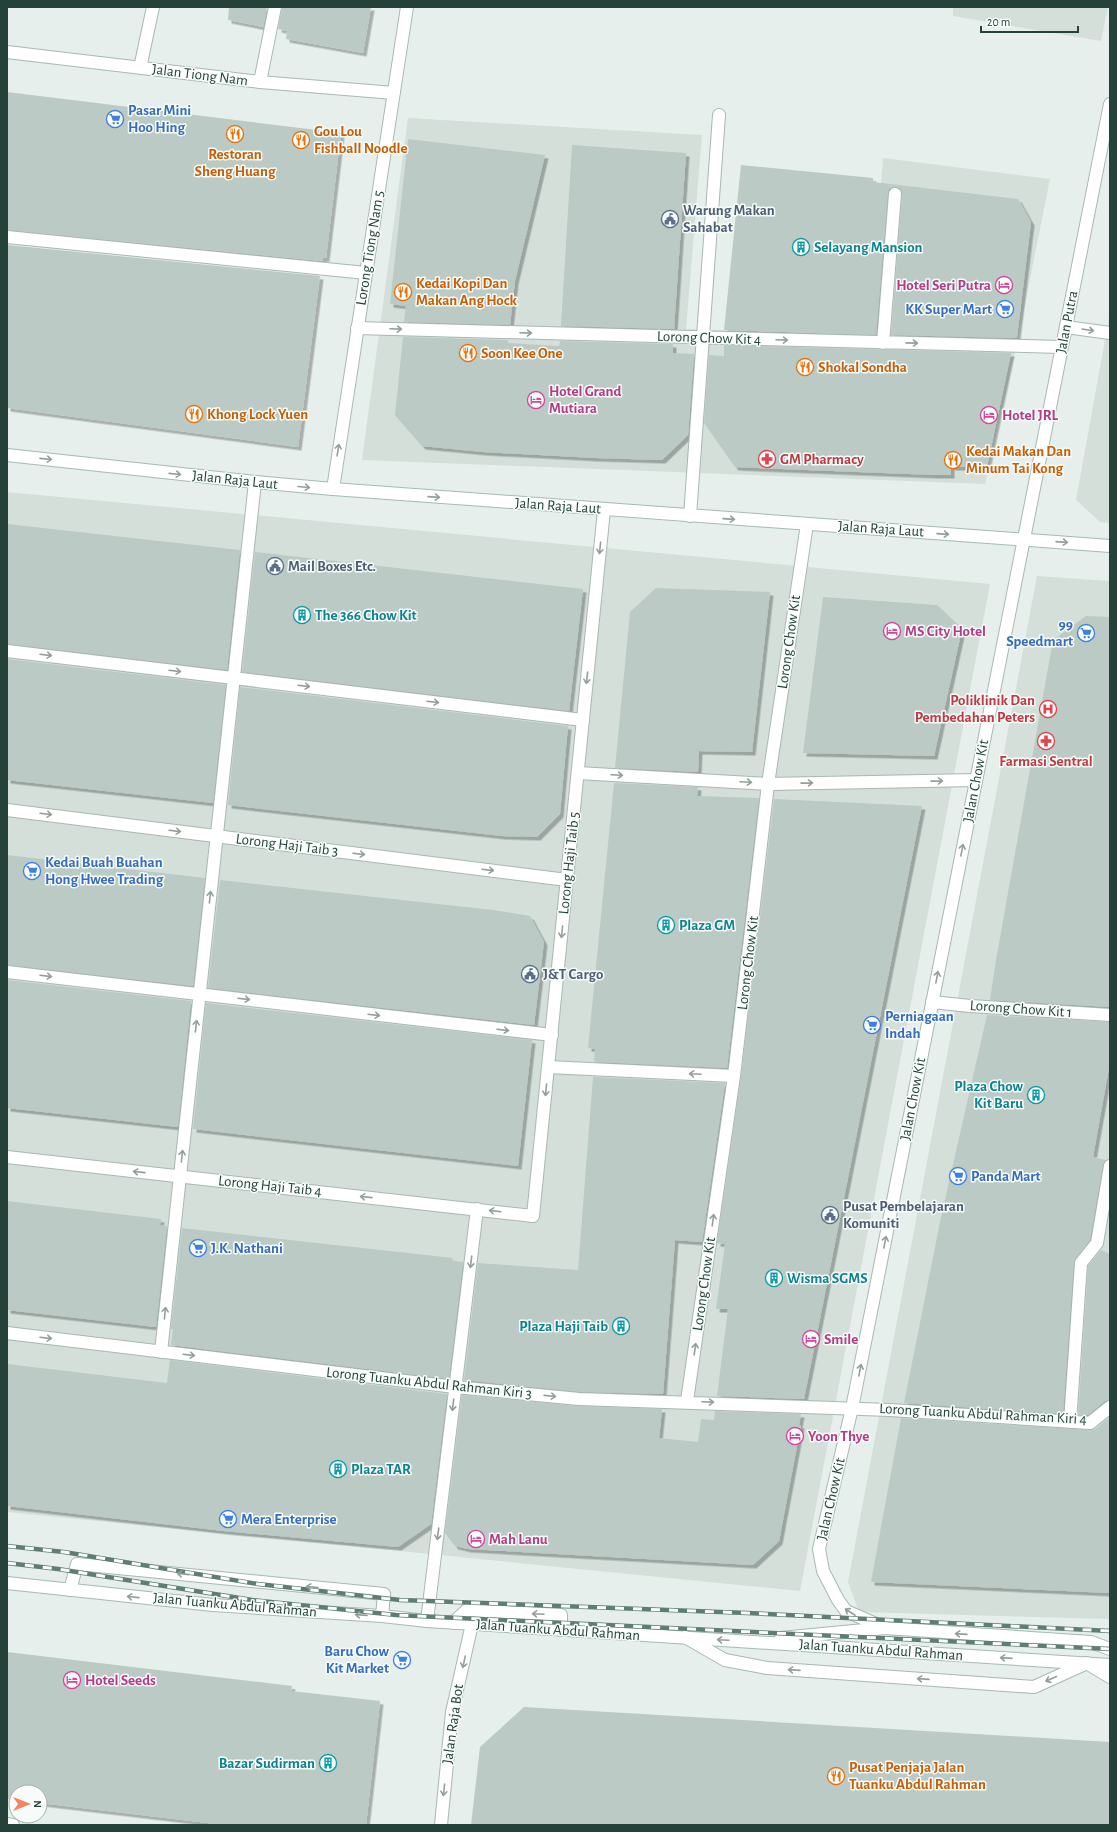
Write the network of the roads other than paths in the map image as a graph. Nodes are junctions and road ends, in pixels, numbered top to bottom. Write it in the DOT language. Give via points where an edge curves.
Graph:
graph roads {
  1 [pos="153,7"];
  2 [pos="276,7"];
  3 [pos="407,7"];
  4 [pos="7,52"];
  5 [pos="140,68"];
  6 [pos="260,82"];
  7 [pos="394,93"];
  8 [pos="1110,104"];
  9 [pos="719,115"];
  10 [pos="1105,151"];
  11 [pos="895,194"];
  12 [pos="7,237"];
  13 [pos="366,274"];
  14 [pos="1066,327"];
  15 [pos="357,328"];
  16 [pos="1110,333"];
  17 [pos="703,337"];
  18 [pos="883,343"];
  19 [pos="1061,347"];
  20 [pos="7,455"];
  21 [pos="255,482"];
  22 [pos="332,489"];
  23 [pos="604,510"];
  24 [pos="690,516"];
  25 [pos="807,524"];
  26 [pos="1023,539"];
  27 [pos="1110,546"];
  28 [pos="7,650"];
  29 [pos="234,678"];
  30 [pos="583,720"];
  31 [pos="578,773"];
  32 [pos="976,780"];
  33 [pos="768,784"];
  34 [pos="7,810"];
  35 [pos="217,836"];
  36 [pos="567,880"];
  37 [pos="7,972"];
  38 [pos="200,994"];
  39 [pos="932,1002"];
  40 [pos="1110,1015"];
  41 [pos="552,1035"];
  42 [pos="548,1067"];
  43 [pos="734,1076"];
  44 [pos="7,1157"];
  45 [pos="1110,1166"];
  46 [pos="180,1176"];
  47 [pos="477,1209"];
  48 [pos="534,1216"];
  49 [pos="1105,1229"];
  50 [pos="7,1333"];
  51 [pos="161,1352"];
  52 [pos="455,1387"];
  53 [pos="687,1401"];
  54 [pos="1110,1407"];
  55 [pos="852,1408"];
  56 [pos="1070,1422"];
  57 [pos="7,1582"];
  58 [pos="70,1590"];
  59 [pos="382,1616"];
  60 [pos="427,1621"];
  61 [pos="453,1623"];
  62 [pos="472,1624"];
  63 [pos="885,1628"];
  64 [pos="562,1630"];
  65 [pos="685,1638"];
  66 [pos="744,1641"];
  67 [pos="1110,1649"];
  68 [pos="1087,1664"];
  69 [pos="1110,1665"];
  70 [pos="1110,1677"];
  71 [pos="7,1824"];
  72 [pos="13,1825"];
  73 [pos="441,1825"];
  1 -- 5 [label="street"];
  2 -- 6 [label="street"];
  3 -- 7 [label="street, Lorong Tiong Nam 5"];
  4 -- 5 [label="street, Jalan Tiong Nam"];
  5 -- 6 [label="street, Jalan Tiong Nam"];
  6 -- 7 [label="street, Jalan Tiong Nam"];
  7 -- 13 [label="street, Lorong Tiong Nam 5"];
  8 -- 10 [label="street, Jalan Putra"];
  9 -- 17 [label="street"];
  10 -- 14 [label="street, Jalan Putra"];
  11 -- 18 [label="street"];
  12 -- 13 [label="street"];
  13 -- 15 [label="street, Lorong Tiong Nam 5"];
  14 -- 16 [label="street, one-way"];
  14 -- 19 [label="street, Jalan Putra"];
  15 -- 17 [label="street, Lorong Chow Kit 4, one-way"];
  22 -- 15 [label="street, Lorong Tiong Nam 5, one-way"];
  17 -- 18 [label="street, Lorong Chow Kit 4, one-way"];
  17 -- 24 [label="street"];
  18 -- 19 [label="street, Lorong Chow Kit 4, one-way"];
  19 -- 26 [label="street, Jalan Putra"];
  20 -- 21 [label="street, Jalan Raja Laut, one-way"];
  21 -- 22 [label="street, Jalan Raja Laut, one-way"];
  21 -- 29 [label="street"];
  22 -- 23 [label="street, Jalan Raja Laut, one-way"];
  23 -- 24 [label="street, Jalan Raja Laut"];
  23 -- 30 [label="street, Lorong Haji Taib 5, one-way"];
  24 -- 25 [label="street, Jalan Raja Laut, one-way"];
  25 -- 26 [label="street, Jalan Raja Laut, one-way"];
  25 -- 33 [label="street, Lorong Chow Kit"];
  26 -- 27 [label="street, Jalan Raja Laut, one-way"];
  26 -- 32 [label="street, Jalan Chow Kit"];
  28 -- 29 [label="street, one-way"];
  29 -- 30 [label="street, one-way"];
  29 -- 35 [label="street"];
  30 -- 31 [label="street, Lorong Haji Taib 5"];
  31 -- 33 [label="street, one-way"];
  31 -- 36 [label="street, Lorong Haji Taib 5"];
  33 -- 32 [label="street, one-way"];
  39 -- 32 [label="street, Jalan Chow Kit, one-way"];
  33 -- 43 [label="street, Lorong Chow Kit"];
  34 -- 35 [label="street, Lorong Haji Taib 3, one-way"];
  35 -- 36 [label="street, Lorong Haji Taib 3, one-way"];
  38 -- 35 [label="street, one-way"];
  36 -- 41 [label="street, Lorong Haji Taib 5, one-way"];
  37 -- 38 [label="street, one-way"];
  38 -- 41 [label="street, one-way"];
  46 -- 38 [label="street, one-way"];
  39 -- 40 [label="street, Lorong Chow Kit 1"];
  55 -- 39 [label="street, Jalan Chow Kit, one-way"];
  41 -- 42 [label="street, Lorong Haji Taib 5"];
  43 -- 42 [label="street, one-way"];
  42 -- 48 [label="street, Lorong Haji Taib 5, one-way"];
  53 -- 43 [label="street, Lorong Chow Kit, one-way"];
  46 -- 44 [label="street, Lorong Haji Taib 4, one-way"];
  45 -- 49 [label="street"];
  47 -- 46 [label="street, Lorong Haji Taib 4, one-way"];
  51 -- 46 [label="street, one-way"];
  48 -- 47 [label="street, Lorong Haji Taib 4, one-way"];
  47 -- 52 [label="street, one-way"];
  49 -- 56 [label="street" via="1098,1243 1081,1263"];
  50 -- 51 [label="street, Lorong Tuanku Abdul Rahman Kiri 3, one-way"];
  51 -- 52 [label="street, Lorong Tuanku Abdul Rahman Kiri 3, one-way"];
  52 -- 53 [label="street, Lorong Tuanku Abdul Rahman Kiri 3, one-way" via="579,1399"];
  52 -- 60 [label="street, one-way"];
  53 -- 55 [label="street, Lorong Tuanku Abdul Rahman Kiri 3, one-way"];
  54 -- 56 [label="street, Lorong Tuanku Abdul Rahman Kiri 4" via="1090,1423"];
  55 -- 56 [label="street, Lorong Tuanku Abdul Rahman Kiri 4"];
  63 -- 55 [label="street, Jalan Chow Kit, one-way" via="846,1612 823,1571 820,1549"];
  57 -- 58 [label="street, Jalan Tuanku Abdul Rahman"];
  59 -- 58 [label="street, Jalan Tuanku Abdul Rahman, one-way" via="213,1605"];
  59 -- 58 [label="street, one-way" via="384,1594 77,1564"];
  59 -- 60 [label="street, Jalan Tuanku Abdul Rahman"];
  60 -- 61 [label="street, Jalan Tuanku Abdul Rahman"];
  61 -- 62 [label="street, Jalan Tuanku Abdul Rahman"];
  64 -- 61 [label="street, one-way" via="562,1615 467,1610"];
  62 -- 64 [label="street, Jalan Tuanku Abdul Rahman"];
  62 -- 73 [label="street, Jalan Raja Bot, one-way" via="452,1712"];
  63 -- 66 [label="street"];
  67 -- 63 [label="street, one-way" via="1091,1642"];
  64 -- 65 [label="street, Jalan Tuanku Abdul Rahman"];
  66 -- 65 [label="street, Jalan Tuanku Abdul Rahman, one-way"];
  68 -- 65 [label="street, one-way" via="1034,1687 767,1668 725,1660"];
  68 -- 66 [label="street, Jalan Tuanku Abdul Rahman, one-way"];
  68 -- 69 [label="street, Jalan Tuanku Abdul Rahman"];
  68 -- 70 [label="street"];
  71 -- 72 [label="street"];
}
